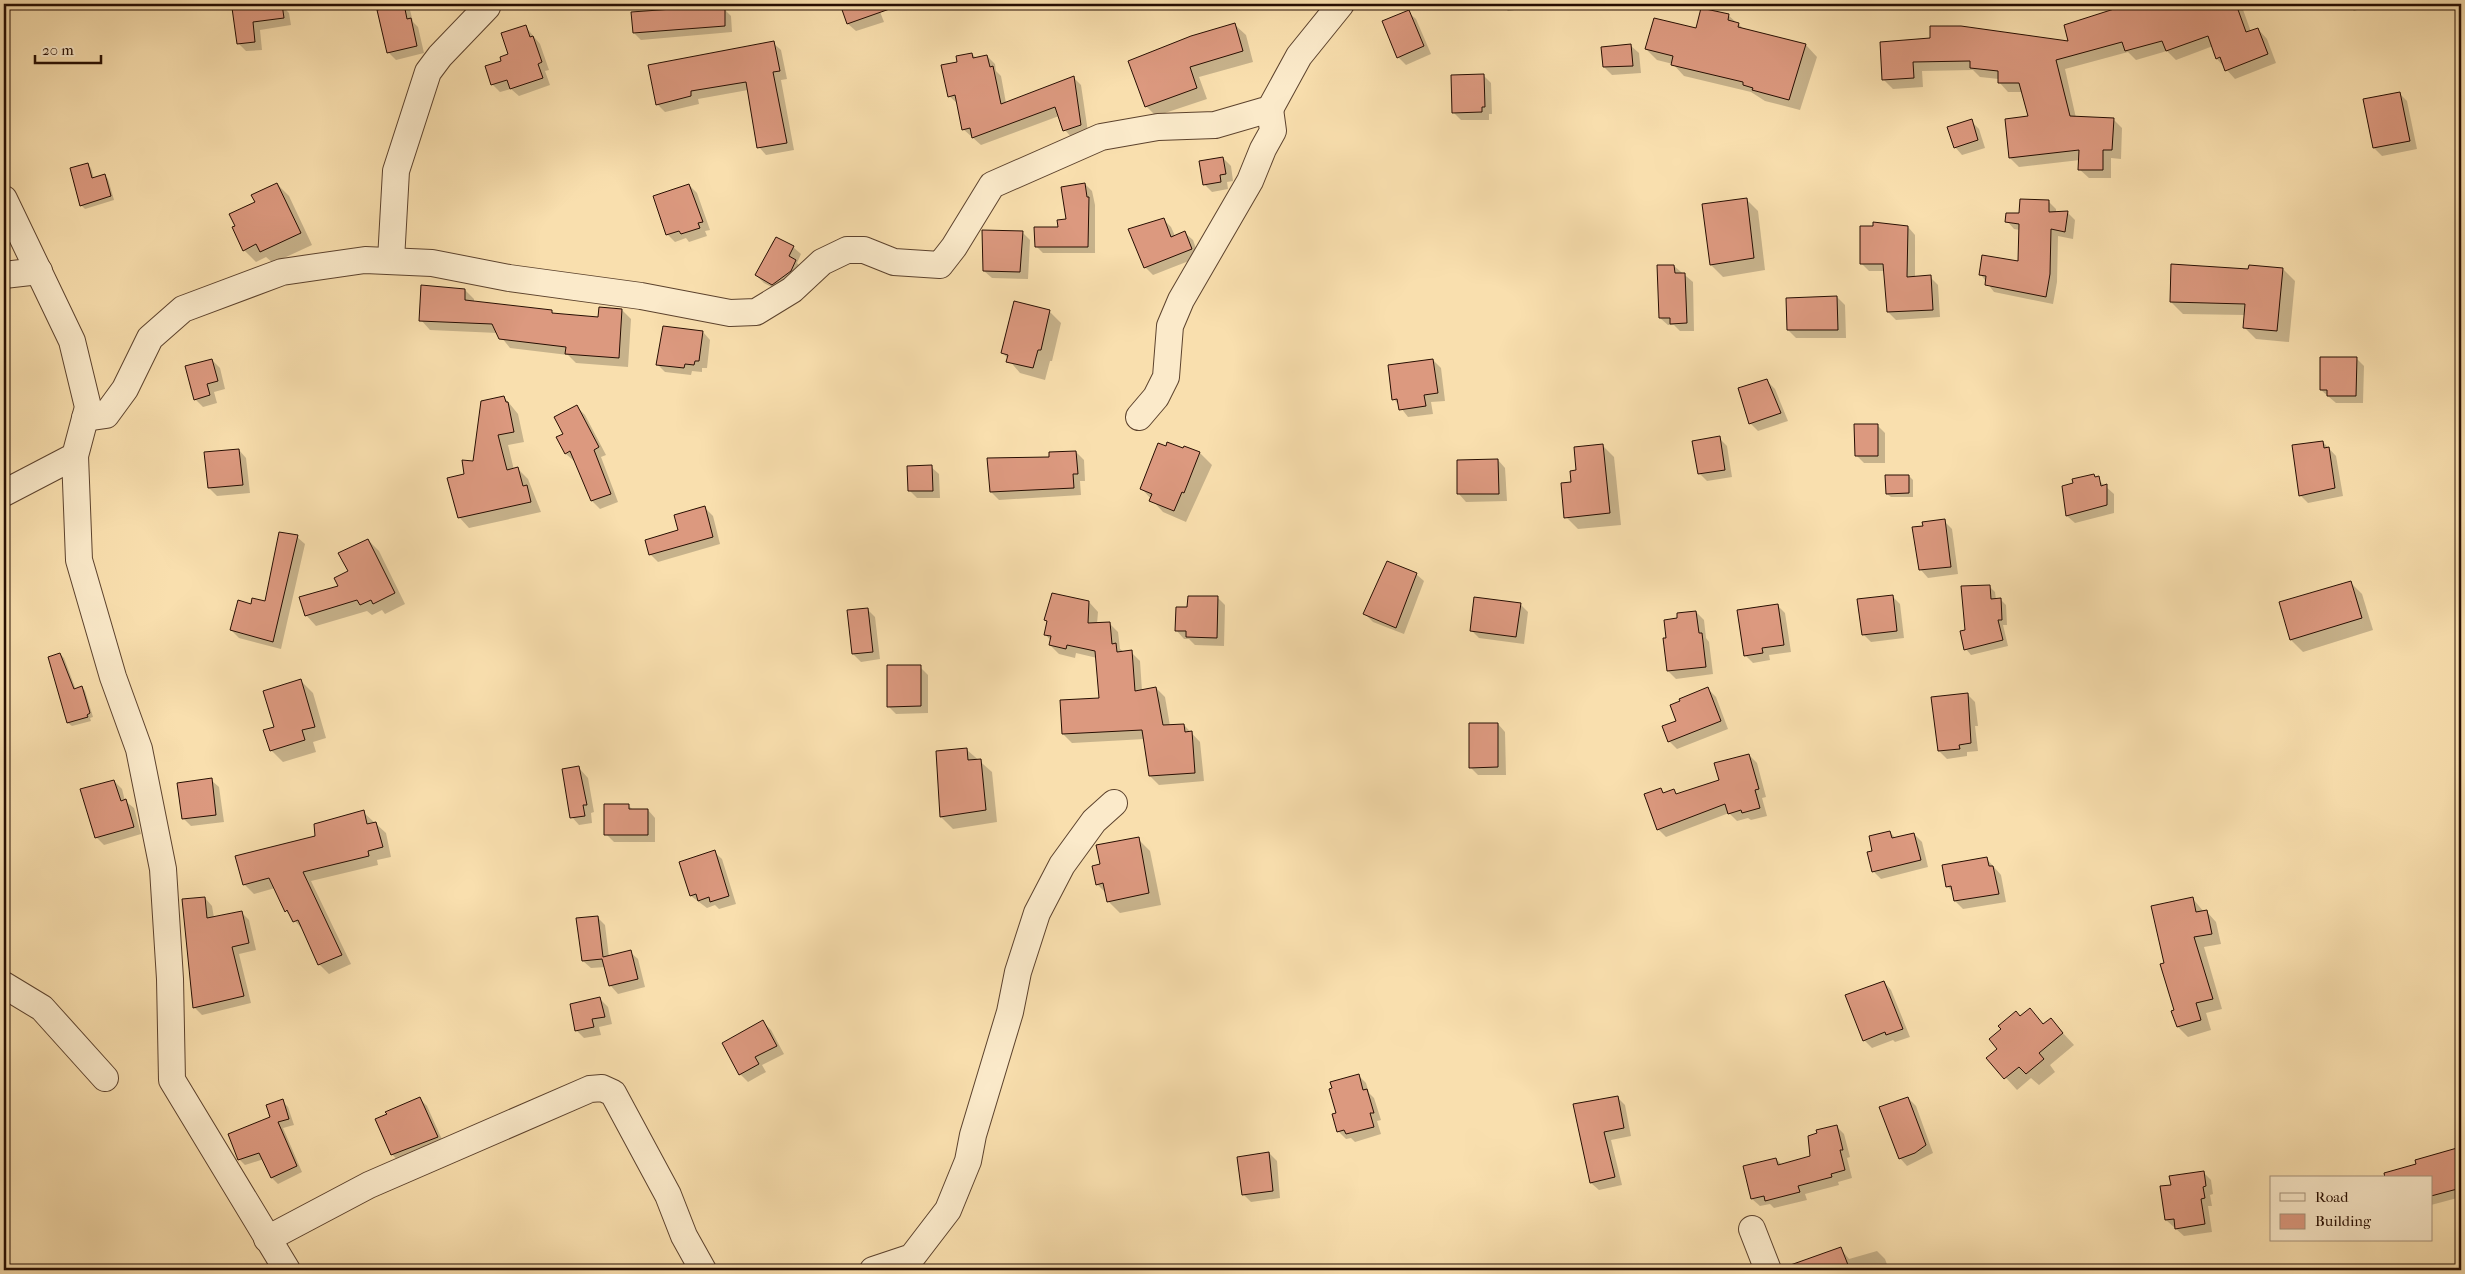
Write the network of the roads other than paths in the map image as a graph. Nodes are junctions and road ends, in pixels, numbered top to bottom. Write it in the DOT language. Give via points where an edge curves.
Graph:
graph roads {
  1 [pos="487,4"];
  2 [pos="1341,4"];
  3 [pos="1270,110"];
  4 [pos="4,199"];
  5 [pos="391,260"];
  6 [pos="39,272"];
  7 [pos="4,274"];
  8 [pos="85,418"];
  9 [pos="1139,418"];
  10 [pos="75,456"];
  11 [pos="4,493"];
  12 [pos="1114,803"];
  13 [pos="4,985"];
  14 [pos="105,1078"];
  15 [pos="1752,1229"];
  16 [pos="267,1239"];
  17 [pos="286,1270"];
  18 [pos="703,1270"];
  19 [pos="873,1270"];
  20 [pos="1768,1270"];
  1 -- 5 [label="street" via="428,72 396,171"];
  2 -- 3 [label="street" via="1299,56"];
  3 -- 5 [label="street" via="1215,125 1158,126 1101,138 992,185 940,264 894,262 864,250 847,250 822,262 792,290 756,312 730,313 641,296"];
  3 -- 9 [label="street" via="1273,131 1250,181 1181,300 1170,326 1166,377 1156,397"];
  4 -- 6 [label="street"];
  5 -- 8 [label="street" via="365,260 282,272 183,309 150,338 125,389 106,414"];
  6 -- 7 [label="street"];
  6 -- 8 [label="street" via="72,341 88,407"];
  8 -- 10 [label="street"];
  10 -- 11 [label="street"];
  10 -- 16 [label="street" via="79,560 113,677 139,749 163,869 172,1080"];
  12 -- 19 [label="street" via="1094,821 1062,865 1037,913 968,1161 948,1210 912,1257"];
  13 -- 14 [label="street" via="42,1008"];
  15 -- 20 [label="street"];
  16 -- 17 [label="street"];
  16 -- 18 [label="street" via="369,1185 590,1088 602,1088 613,1092 668,1195 684,1236"];
}
